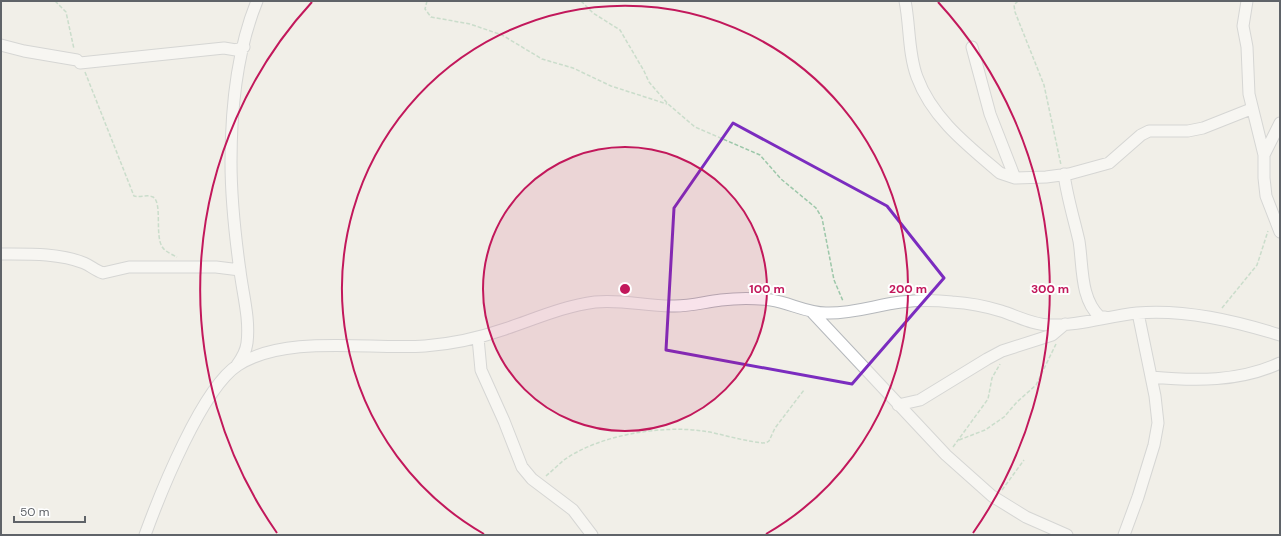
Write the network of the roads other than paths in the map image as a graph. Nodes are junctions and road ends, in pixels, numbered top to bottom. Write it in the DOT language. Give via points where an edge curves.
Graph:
graph roads {
  1 [pos="257,1"];
  2 [pos="905,1"];
  3 [pos="1248,1"];
  4 [pos="1,44"];
  5 [pos="244,47"];
  6 [pos="972,47"];
  7 [pos="1251,109"];
  8 [pos="1280,123"];
  9 [pos="1264,154"];
  10 [pos="1064,174"];
  11 [pos="1015,178"];
  12 [pos="1280,232"];
  13 [pos="1,254"];
  14 [pos="240,270"];
  15 [pos="812,312"];
  16 [pos="1138,313"];
  17 [pos="1105,317"];
  18 [pos="1065,324"];
  19 [pos="1280,335"];
  20 [pos="478,338"];
  21 [pos="1280,363"];
  22 [pos="237,365"];
  23 [pos="1151,377"];
  24 [pos="920,400"];
  25 [pos="898,405"];
  26 [pos="910,417"];
  27 [pos="145,535"];
  28 [pos="592,535"];
  29 [pos="1067,535"];
  30 [pos="1124,535"];
  1 -- 5 [label="street"];
  2 -- 11 [label="street" via="916,76 938,114 1000,173"];
  3 -- 7 [label="street" via="1243,26"];
  4 -- 5 [label="street" via="78,61 224,48 236,50"];
  5 -- 14 [label="street" via="233,120 231,163"];
  6 -- 11 [label="street" via="990,114"];
  7 -- 9 [label="street"];
  7 -- 10 [label="street" via="1203,128 1149,131 1109,163"];
  8 -- 9 [label="street"];
  9 -- 12 [label="street" via="1265,190"];
  10 -- 11 [label="street"];
  10 -- 17 [label="street" via="1066,193 1079,240 1088,298 1095,312 1100,317"];
  13 -- 14 [label="street" via="26,253 56,257 85,263 103,273 129,267 216,267"];
  14 -- 22 [label="street" via="248,327 245,353"];
  15 -- 18 [label="street" via="848,312 900,302 942,301 977,305 1046,325"];
  15 -- 20 [label="street" via="786,303 760,300 720,300 693,306 599,301 558,310"];
  15 -- 25 [label="street"];
  16 -- 17 [label="street"];
  16 -- 19 [label="street" via="1203,316"];
  16 -- 23 [label="street"];
  17 -- 18 [label="street"];
  18 -- 24 [label="street" via="1052,335 1014,347 974,366"];
  20 -- 22 [label="street" via="424,346 322,345 259,355"];
  20 -- 28 [label="street" via="481,370 522,467 527,474 573,510"];
  21 -- 23 [label="street" via="1239,376 1192,380"];
  22 -- 27 [label="street" via="219,383 191,430"];
  23 -- 30 [label="street" via="1157,411 1157,433"];
  24 -- 25 [label="street"];
  24 -- 26 [label="street"];
  25 -- 26 [label="street"];
  26 -- 29 [label="street" via="946,455 992,496 1026,517"];
}
